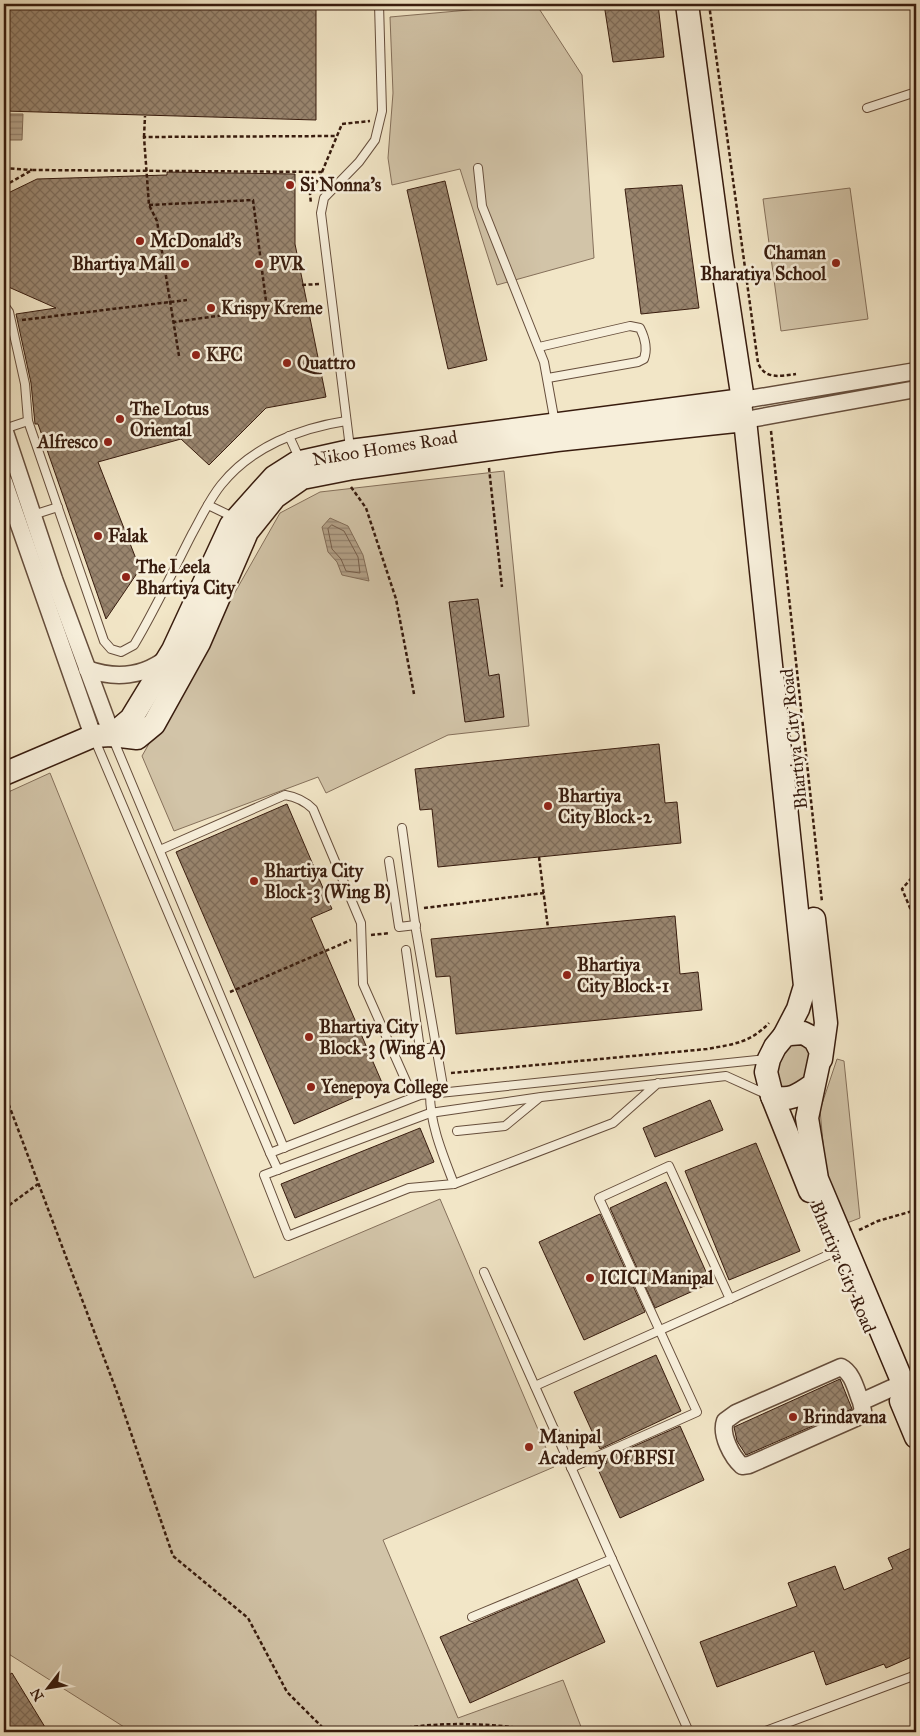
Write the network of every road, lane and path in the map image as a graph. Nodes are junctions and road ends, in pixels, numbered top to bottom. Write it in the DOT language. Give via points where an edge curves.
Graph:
graph roads {
  1 [pos="379,4"];
  2 [pos="688,4"];
  3 [pos="702,4"];
  4 [pos="709,4"];
  5 [pos="916,92"];
  6 [pos="867,108"];
  7 [pos="145,116"];
  8 [pos="374,121"];
  9 [pos="337,136"];
  10 [pos="144,137"];
  11 [pos="4,168"];
  12 [pos="478,168"];
  13 [pos="32,170"];
  14 [pos="147,171"];
  15 [pos="322,172"];
  16 [pos="4,186"];
  17 [pos="149,205"];
  18 [pos="311,212"];
  19 [pos="318,276"];
  20 [pos="319,284"];
  21 [pos="302,285"];
  22 [pos="321,293"];
  23 [pos="186,300"];
  24 [pos="171,302"];
  25 [pos="4,305"];
  26 [pos="22,320"];
  27 [pos="174,322"];
  28 [pos="539,347"];
  29 [pos="179,356"];
  30 [pos="916,371"];
  31 [pos="797,374"];
  32 [pos="548,378"];
  33 [pos="916,389"];
  34 [pos="4,403"];
  35 [pos="755,412"];
  36 [pos="346,421"];
  37 [pos="28,422"];
  38 [pos="6,428"];
  39 [pos="556,432"];
  40 [pos="289,436"];
  41 [pos="300,462"];
  42 [pos="488,463"];
  43 [pos="350,467"];
  44 [pos="4,482"];
  45 [pos="208,505"];
  46 [pos="12,507"];
  47 [pos="58,507"];
  48 [pos="31,509"];
  49 [pos="237,519"];
  50 [pos="502,587"];
  51 [pos="170,655"];
  52 [pos="87,670"];
  53 [pos="414,694"];
  54 [pos="102,736"];
  55 [pos="4,774"];
  56 [pos="402,828"];
  57 [pos="160,850"];
  58 [pos="539,857"];
  59 [pos="389,861"];
  60 [pos="916,873"];
  61 [pos="544,893"];
  62 [pos="823,908"];
  63 [pos="916,922"];
  64 [pos="416,927"];
  65 [pos="548,928"];
  66 [pos="361,936"];
  67 [pos="406,950"];
  68 [pos="225,994"];
  69 [pos="778,1029"];
  70 [pos="436,1047"];
  71 [pos="769,1058"];
  72 [pos="821,1059"];
  73 [pos="448,1073"];
  74 [pos="658,1083"];
  75 [pos="813,1085"];
  76 [pos="4,1092"];
  77 [pos="444,1092"];
  78 [pos="430,1094"];
  79 [pos="540,1096"];
  80 [pos="772,1096"];
  81 [pos="413,1097"];
  82 [pos="430,1113"];
  83 [pos="457,1131"];
  84 [pos="284,1148"];
  85 [pos="270,1153"];
  86 [pos="278,1170"];
  87 [pos="38,1184"];
  88 [pos="454,1184"];
  89 [pos="4,1209"];
  90 [pos="916,1210"];
  91 [pos="856,1232"];
  92 [pos="835,1252"];
  93 [pos="484,1272"];
  94 [pos="730,1300"];
  95 [pos="660,1331"];
  96 [pos="534,1386"];
  97 [pos="894,1387"];
  98 [pos="861,1402"];
  99 [pos="916,1414"];
  100 [pos="916,1437"];
  101 [pos="571,1468"];
  102 [pos="612,1559"];
  103 [pos="472,1617"];
  104 [pos="916,1675"];
  105 [pos="327,1732"];
  106 [pos="382,1732"];
  107 [pos="548,1732"];
  108 [pos="689,1732"];
  109 [pos="763,1732"];
  1 -- 36 [label="lane" via="382,111 375,140 360,162 324,198 321,213"];
  2 -- 35 [label="street" via="719,246"];
  3 -- 35 [label="street" via="730,253"];
  4 -- 31 [label="path" via="758,363 773,376"];
  5 -- 6 [label="lane"];
  7 -- 10 [label="path"];
  8 -- 9 [label="path" via="342,124"];
  9 -- 10 [label="path"];
  9 -- 15 [label="path"];
  10 -- 14 [label="path"];
  11 -- 13 [label="path"];
  12 -- 28 [label="lane" via="482,206"];
  13 -- 14 [label="path"];
  13 -- 16 [label="path"];
  14 -- 15 [label="path"];
  14 -- 17 [label="path"];
  15 -- 18 [label="path" via="310,194"];
  17 -- 24 [label="path" via="157,221"];
  17 -- 27 [label="path" via="253,200 267,309"];
  19 -- 20 [label="path"];
  20 -- 21 [label="path"];
  20 -- 22 [label="path"];
  23 -- 24 [label="path"];
  24 -- 26 [label="path"];
  24 -- 27 [label="path"];
  25 -- 37 [label="lane" via="10,312 25,384"];
  27 -- 29 [label="path"];
  28 -- 32 [label="lane"];
  28 -- 32 [label="lane" via="630,326 640,328 644,335 647,350 644,359 638,362"];
  30 -- 35 [label="street"];
  32 -- 39 [label="lane"];
  33 -- 35 [label="street"];
  34 -- 38 [label="path"];
  35 -- 39 [label="street, Nikoo Homes Road"];
  35 -- 62 [label="path"];
  35 -- 69 [label="street, Bhartiya City Road" via="806,986 798,1009"];
  35 -- 72 [label="street, Bhartiya City Road" via="826,1023"];
  36 -- 40 [label="lane" via="309,428"];
  36 -- 43 [label="lane"];
  37 -- 38 [label="lane"];
  37 -- 47 [label="lane"];
  38 -- 48 [label="street"];
  39 -- 43 [label="street, Nikoo Homes Road"];
  40 -- 41 [label="lane"];
  40 -- 45 [label="lane" via="243,463 222,484"];
  41 -- 43 [label="street, Nikoo Homes Road"];
  41 -- 49 [label="street, Nikoo Homes Road" via="274,477"];
  42 -- 50 [label="path"];
  43 -- 53 [label="path" via="396,599"];
  43 -- 54 [label="street, Nikoo Homes Road" via="302,478 275,497 247,532 198,643 154,724 137,738"];
  44 -- 46 [label="street"];
  45 -- 47 [label="lane" via="136,641 121,652 111,649 104,641"];
  45 -- 49 [label="lane"];
  46 -- 48 [label="street"];
  46 -- 54 [label="street"];
  47 -- 48 [label="lane"];
  48 -- 52 [label="street"];
  49 -- 51 [label="street, Nikoo Homes Road" via="231,525"];
  51 -- 52 [label="street" via="154,667 134,674 111,676"];
  51 -- 54 [label="street, Nikoo Homes Road" via="131,719"];
  52 -- 54 [label="street"];
  54 -- 55 [label="street"];
  54 -- 57 [label="lane"];
  54 -- 85 [label="lane"];
  56 -- 64 [label="lane"];
  57 -- 66 [label="lane" via="285,795 298,798 313,809 361,923"];
  57 -- 84 [label="lane"];
  58 -- 61 [label="path"];
  59 -- 64 [label="lane" via="399,927"];
  60 -- 63 [label="path" via="902,889"];
  61 -- 64 [label="path" via="423,908 426,928"];
  61 -- 65 [label="path"];
  64 -- 66 [label="path"];
  64 -- 70 [label="lane"];
  66 -- 68 [label="path"];
  66 -- 81 [label="lane" via="363,984"];
  67 -- 70 [label="lane" via="420,1049"];
  69 -- 71 [label="street, Bhartiya City Road"];
  69 -- 72 [label="street" via="810,1036 818,1046"];
  69 -- 73 [label="path" via="761,1031 741,1044 707,1049"];
  70 -- 77 [label="lane"];
  71 -- 77 [label="lane"];
  71 -- 80 [label="street, Bhartiya City Road" via="766,1072"];
  72 -- 75 [label="street, Bhartiya City Road"];
  74 -- 79 [label="lane"];
  74 -- 80 [label="lane" via="726,1076"];
  74 -- 88 [label="lane" via="613,1123"];
  75 -- 80 [label="street" via="793,1098"];
  75 -- 99 [label="street, Bhartiya City Road" via="807,1118 817,1179"];
  76 -- 87 [label="path"];
  77 -- 78 [label="lane"];
  78 -- 81 [label="lane"];
  78 -- 82 [label="lane"];
  79 -- 82 [label="lane"];
  79 -- 83 [label="lane" via="505,1126"];
  80 -- 92 [label="street, Bhartiya City Road"];
  81 -- 84 [label="lane"];
  82 -- 86 [label="lane"];
  82 -- 88 [label="lane"];
  84 -- 85 [label="lane"];
  85 -- 86 [label="lane"];
  86 -- 88 [label="lane" via="264,1175 288,1236 409,1188"];
  87 -- 89 [label="path"];
  87 -- 105 [label="path" via="118,1395 173,1556 248,1618 287,1692"];
  90 -- 91 [label="path" via="878,1220"];
  92 -- 94 [label="lane"];
  92 -- 97 [label="street, Bhartiya City Road"];
  93 -- 96 [label="lane"];
  94 -- 95 [label="lane"];
  94 -- 95 [label="lane" via="669,1166 600,1198"];
  95 -- 96 [label="lane"];
  95 -- 101 [label="lane" via="697,1412"];
  96 -- 101 [label="lane"];
  97 -- 98 [label="street"];
  97 -- 100 [label="street, Bhartiya City Road"];
  98 -- 98 [label="street" via="846,1369 841,1367 736,1413 725,1421 724,1432 737,1461 742,1466 749,1465 858,1417 863,1411"];
  101 -- 102 [label="lane"];
  102 -- 103 [label="lane"];
  102 -- 108 [label="lane"];
  104 -- 109 [label="lane"];
  106 -- 107 [label="path" via="451,1723"];
}
